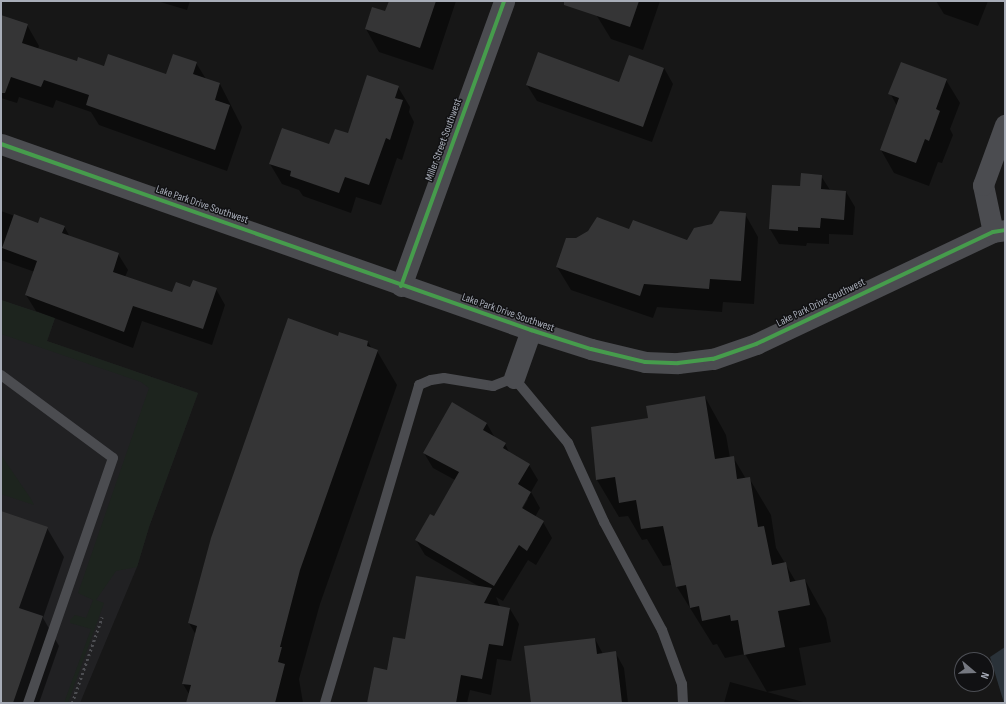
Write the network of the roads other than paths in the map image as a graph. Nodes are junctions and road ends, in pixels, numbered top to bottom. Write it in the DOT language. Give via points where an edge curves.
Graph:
graph roads {
  1 [pos="504,1"];
  2 [pos="1005,125"];
  3 [pos="1,144"];
  4 [pos="999,231"];
  5 [pos="401,286"];
  6 [pos="532,330"];
  7 [pos="1,375"];
  8 [pos="514,378"];
  9 [pos="28,703"];
  10 [pos="325,703"];
  11 [pos="683,703"];
  1 -- 5 [label="street, Miller Street Southwest"];
  2 -- 4 [label="street" via="983,185"];
  3 -- 5 [label="street, Lake Park Drive Southwest"];
  4 -- 6 [label="street, Lake Park Drive Southwest" via="756,344 713,359 678,363 645,362 591,349"];
  5 -- 6 [label="street, Lake Park Drive Southwest"];
  6 -- 8 [label="street"];
  7 -- 9 [label="lane" via="113,458"];
  8 -- 10 [label="lane" via="493,386 444,378 431,380 419,386"];
  8 -- 11 [label="lane" via="568,443 604,522 662,630 682,684"];
}
